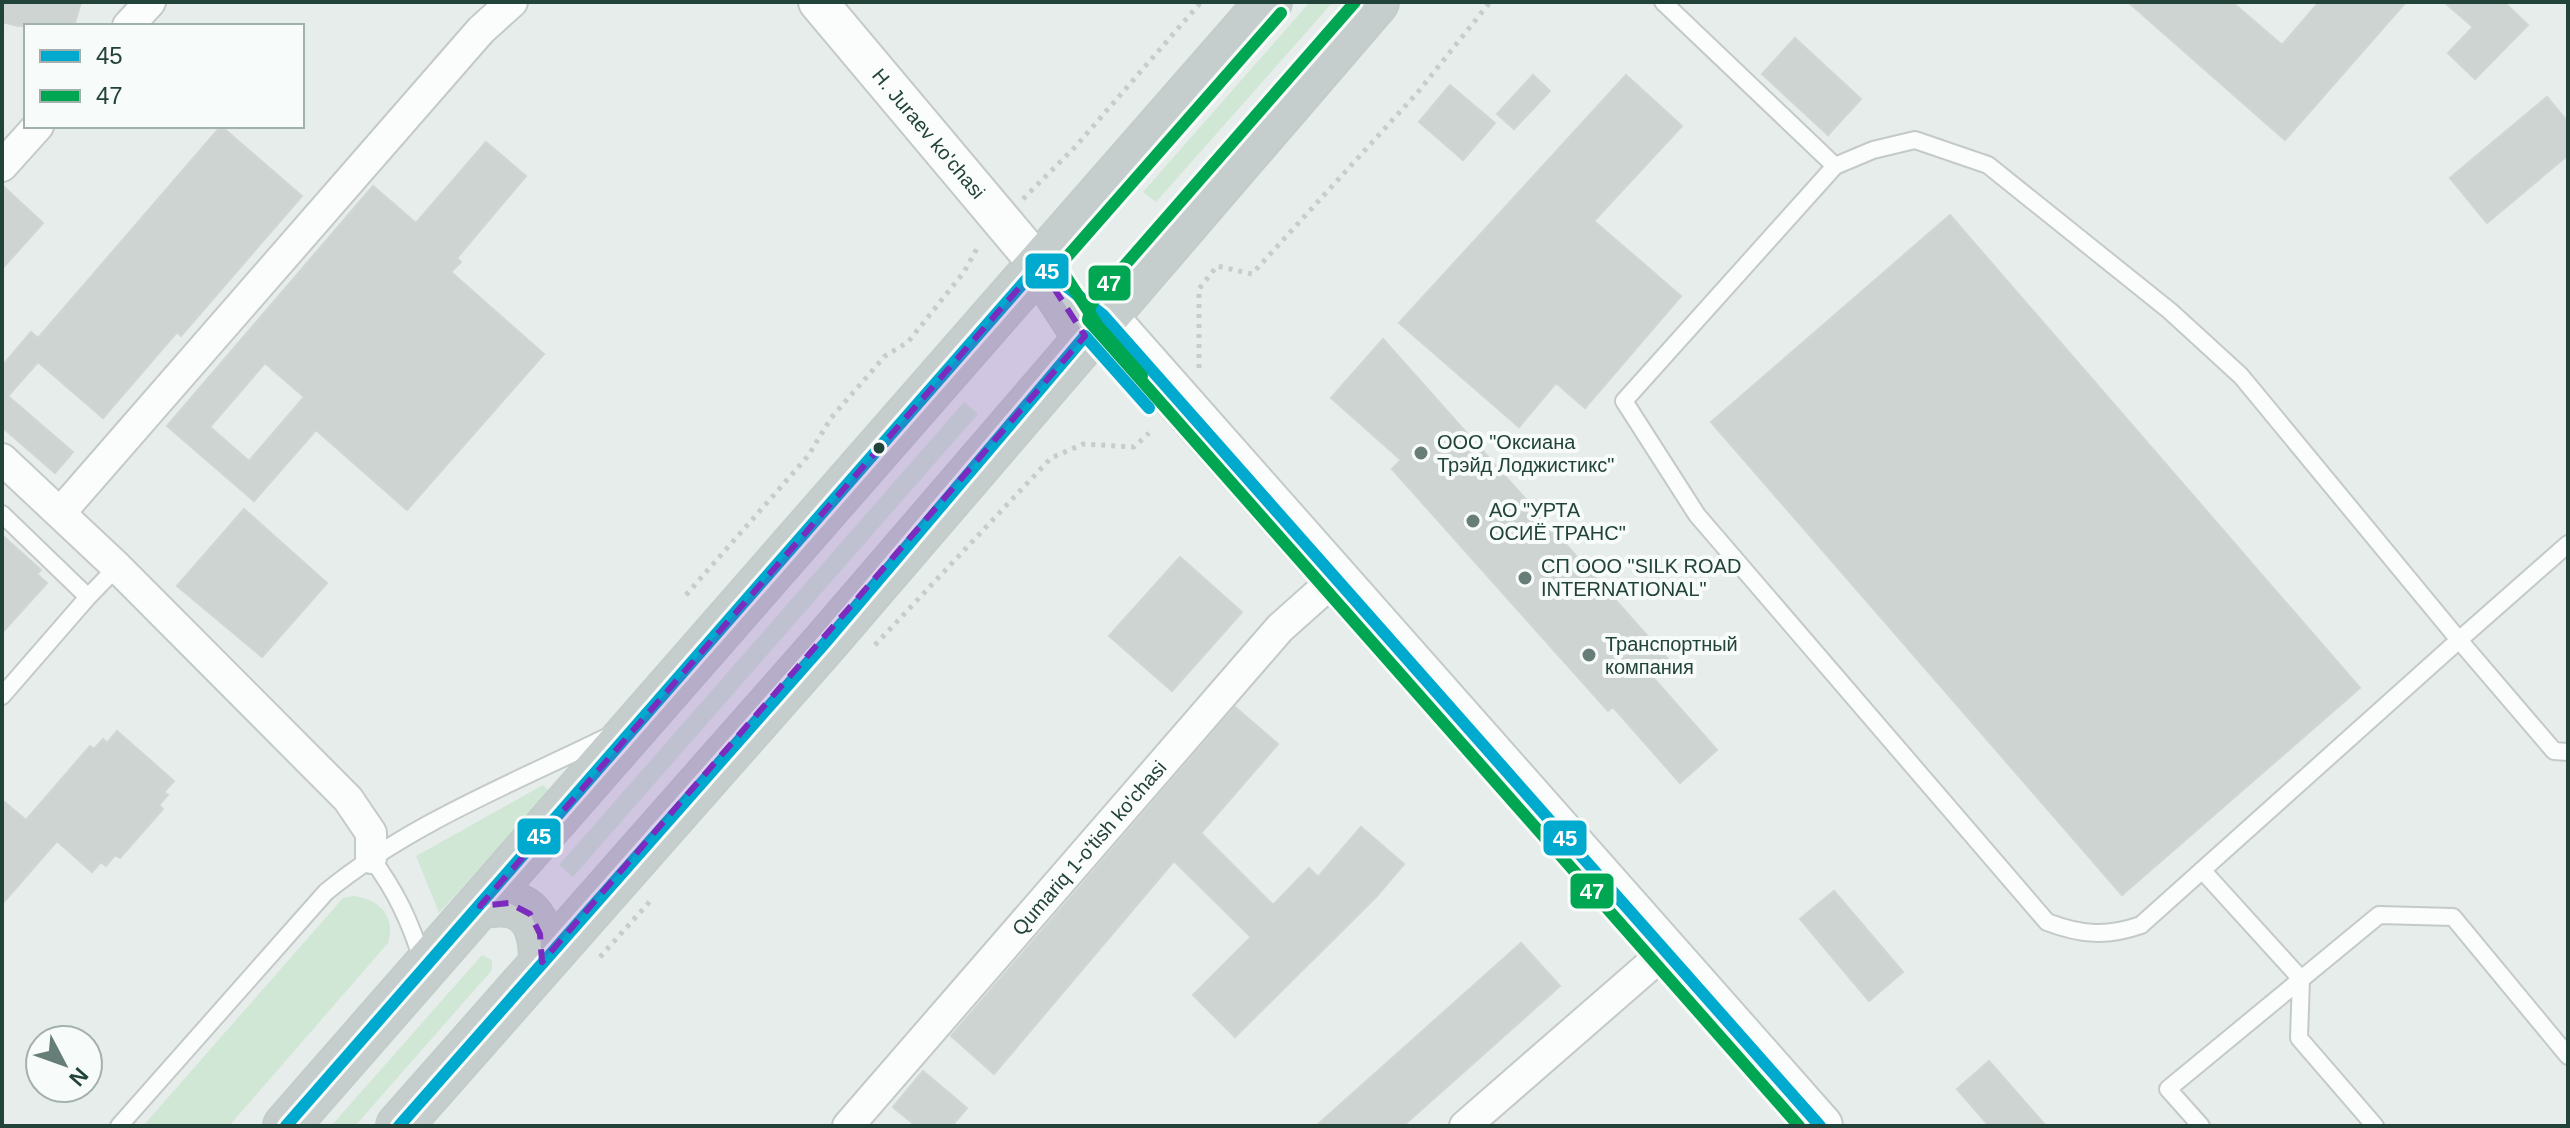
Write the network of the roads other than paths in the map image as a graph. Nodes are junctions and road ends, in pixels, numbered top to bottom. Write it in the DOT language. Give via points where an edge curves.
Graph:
graph roads {
  1 [pos="150,2"];
  2 [pos="512,2"];
  3 [pos="818,2"];
  4 [pos="1269,2"];
  5 [pos="1376,2"];
  6 [pos="1663,2"];
  7 [pos="130,24"];
  8 [pos="36,128"];
  9 [pos="2,166"];
  10 [pos="1835,166"];
  11 [pos="1039,265"];
  12 [pos="1094,326"];
  13 [pos="2,459"];
  14 [pos="60,513"];
  15 [pos="2,514"];
  16 [pos="2568,544"];
  17 [pos="117,567"];
  18 [pos="1325,588"];
  19 [pos="88,597"];
  20 [pos="2459,640"];
  21 [pos="2,696"];
  22 [pos="641,721"];
  23 [pos="2568,752"];
  24 [pos="371,858"];
  25 [pos="2202,870"];
  26 [pos="480,906"];
  27 [pos="1655,961"];
  28 [pos="542,962"];
  29 [pos="425,968"];
  30 [pos="2301,979"];
  31 [pos="2568,1056"];
  32 [pos="119,1126"];
  33 [pos="286,1126"];
  34 [pos="399,1126"];
  35 [pos="848,1126"];
  36 [pos="1465,1126"];
  37 [pos="1779,1126"];
  38 [pos="1820,1126"];
  39 [pos="2201,1126"];
  40 [pos="2375,1126"];
  1 -- 7 [label="street"];
  2 -- 14 [label="street" via="481,30"];
  3 -- 11 [label="street, H. Juraev ko'chasi"];
  4 -- 11 [label="highway"];
  5 -- 12 [label="highway"];
  6 -- 10 [label="lane"];
  8 -- 9 [label="street"];
  10 -- 20 [label="lane" via="1915,140 1988,165 2170,311 2241,376"];
  10 -- 25 [label="lane" via="1624,401 1697,515 2047,922 2072,931 2120,932 2141,925"];
  11 -- 12 [label="highway"];
  11 -- 22 [label="highway"];
  12 -- 18 [label="main road"];
  12 -- 28 [label="highway" via="825,643"];
  13 -- 14 [label="street"];
  14 -- 17 [label="street"];
  15 -- 19 [label="lane"];
  16 -- 20 [label="lane"];
  17 -- 19 [label="lane"];
  17 -- 24 [label="street" via="348,799 371,833"];
  18 -- 27 [label="main road"];
  18 -- 35 [label="street, Qumariq 1-o'tish ko'chasi" via="1280,628"];
  19 -- 21 [label="lane"];
  20 -- 23 [label="lane" via="2554,751"];
  20 -- 25 [label="lane"];
  22 -- 24 [label="lane" via="410,833"];
  22 -- 26 [label="highway"];
  24 -- 29 [label="lane" via="410,921"];
  24 -- 32 [label="lane" via="326,892"];
  25 -- 30 [label="lane"];
  26 -- 28 [label="highway" via="509,903 530,914 540,934"];
  26 -- 29 [label="highway"];
  27 -- 36 [label="street"];
  27 -- 37 [label="main road"];
  27 -- 38 [label="main road"];
  28 -- 34 [label="highway"];
  29 -- 33 [label="highway"];
  30 -- 31 [label="lane" via="2379,915 2453,917"];
  30 -- 39 [label="lane" via="2168,1089"];
  30 -- 40 [label="lane" via="2299,1038"];
}
